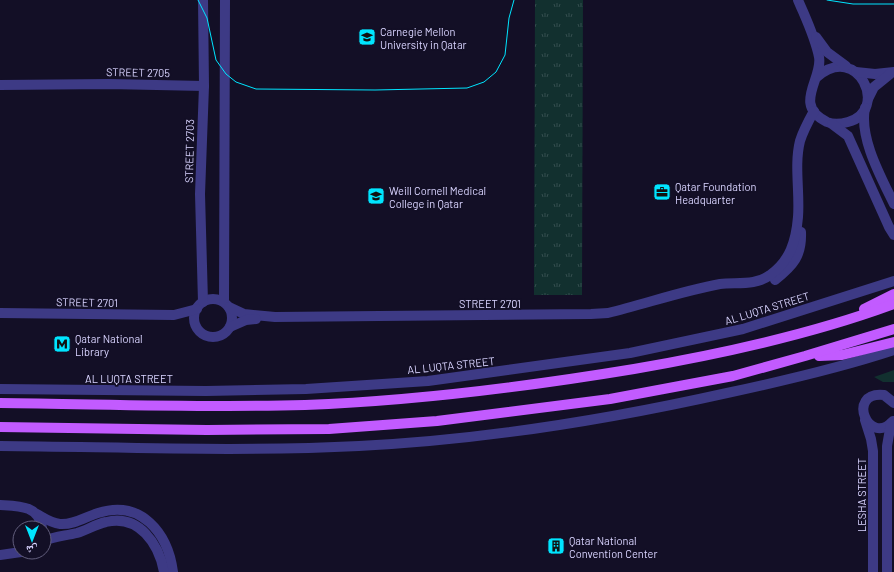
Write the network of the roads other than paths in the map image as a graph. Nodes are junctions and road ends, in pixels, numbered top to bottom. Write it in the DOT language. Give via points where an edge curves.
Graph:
graph roads {
  1 [pos="203,0"];
  2 [pos="225,0"];
  3 [pos="798,0"];
  4 [pos="812,31"];
  5 [pos="852,70"];
  6 [pos="894,72"];
  7 [pos="817,77"];
  8 [pos="0,85"];
  9 [pos="204,86"];
  10 [pos="867,102"];
  11 [pos="814,111"];
  12 [pos="829,122"];
  13 [pos="803,134"];
  14 [pos="894,204"];
  15 [pos="894,235"];
  16 [pos="894,275"];
  17 [pos="894,281"];
  18 [pos="894,294"];
  19 [pos="838,299"];
  20 [pos="894,304"];
  21 [pos="200,305"];
  22 [pos="227,305"];
  23 [pos="0,313"];
  24 [pos="174,315"];
  25 [pos="276,317"];
  26 [pos="841,321"];
  27 [pos="196,326"];
  28 [pos="230,327"];
  29 [pos="894,329"];
  30 [pos="894,342"];
  31 [pos="894,350"];
  32 [pos="805,356"];
  33 [pos="0,389"];
  34 [pos="889,394"];
  35 [pos="0,403"];
  36 [pos="894,403"];
  37 [pos="865,420"];
  38 [pos="892,421"];
  39 [pos="0,427"];
  40 [pos="36,427"];
  41 [pos="0,431"];
  42 [pos="0,446"];
  43 [pos="0,505"];
  44 [pos="37,514"];
  45 [pos="39,520"];
  46 [pos="52,537"];
  47 [pos="12,553"];
  48 [pos="0,555"];
  49 [pos="164,572"];
  50 [pos="173,572"];
  51 [pos="873,572"];
  52 [pos="887,572"];
  1 -- 9 [label="street, STREET 2703"];
  2 -- 22 [label="street"];
  3 -- 4 [label="street"];
  4 -- 5 [label="street" via="827,52"];
  4 -- 7 [label="street" via="820,63"];
  5 -- 6 [label="street" via="875,74"];
  5 -- 7 [label="street" via="831,68"];
  5 -- 10 [label="street" via="863,79 867,88"];
  6 -- 10 [label="street" via="879,83"];
  7 -- 11 [label="street" via="810,92"];
  8 -- 9 [label="street, STREET 2705"];
  9 -- 21 [label="street, STREET 2703" via="200,194"];
  10 -- 12 [label="street" via="860,115 852,121 842,124"];
  10 -- 14 [label="street" via="863,119 865,135"];
  11 -- 12 [label="street"];
  11 -- 13 [label="street, STREET 2701"];
  12 -- 13 [label="street" via="817,123"];
  12 -- 15 [label="street" via="848,136"];
  13 -- 25 [label="street, STREET 2701" via="797,157 798,217 801,233 799,251 795,262 774,280 750,289 701,288 602,314"];
  16 -- 19 [label="street"];
  17 -- 19 [label="street, AL LUQTA STREET"];
  18 -- 26 [label="main road"];
  19 -- 33 [label="street, AL LUQTA STREET" via="743,329 630,354 428,381 306,389 206,391"];
  20 -- 26 [label="main road"];
  21 -- 22 [label="street" via="213,299"];
  21 -- 24 [label="street, STREET 2701"];
  21 -- 27 [label="street" via="195,314"];
  22 -- 25 [label="street, STREET 2701" via="244,314"];
  22 -- 28 [label="street" via="232,317"];
  23 -- 24 [label="street, STREET 2701"];
  24 -- 27 [label="street, STREET 2701"];
  25 -- 28 [label="street, STREET 2701" via="246,320"];
  26 -- 35 [label="main road" via="708,356 465,393 376,401 272,406"];
  27 -- 28 [label="street" via="210,336 221,335"];
  29 -- 32 [label="main road"];
  30 -- 32 [label="main road" via="842,355"];
  31 -- 42 [label="street" via="764,385 660,408 469,437 287,449"];
  32 -- 40 [label="main road" via="733,376 610,400 437,421 329,429"];
  34 -- 36 [label="street"];
  34 -- 37 [label="street" via="874,396 866,401 863,410"];
  37 -- 38 [label="street" via="877,428 882,428"];
  37 -- 51 [label="street, LESHA STREET" via="872,439 873,451"];
  38 -- 52 [label="street" via="886,446"];
  39 -- 40 [label="main road"];
  40 -- 41 [label="main road"];
  43 -- 44 [label="street" via="28,508"];
  44 -- 45 [label="street"];
  44 -- 50 [label="street" via="60,524 77,522 99,512 136,514 160,532 170,555"];
  46 -- 49 [label="street" via="76,533 106,522 133,524 150,537 159,552"];
  47 -- 48 [label="street"];
}
